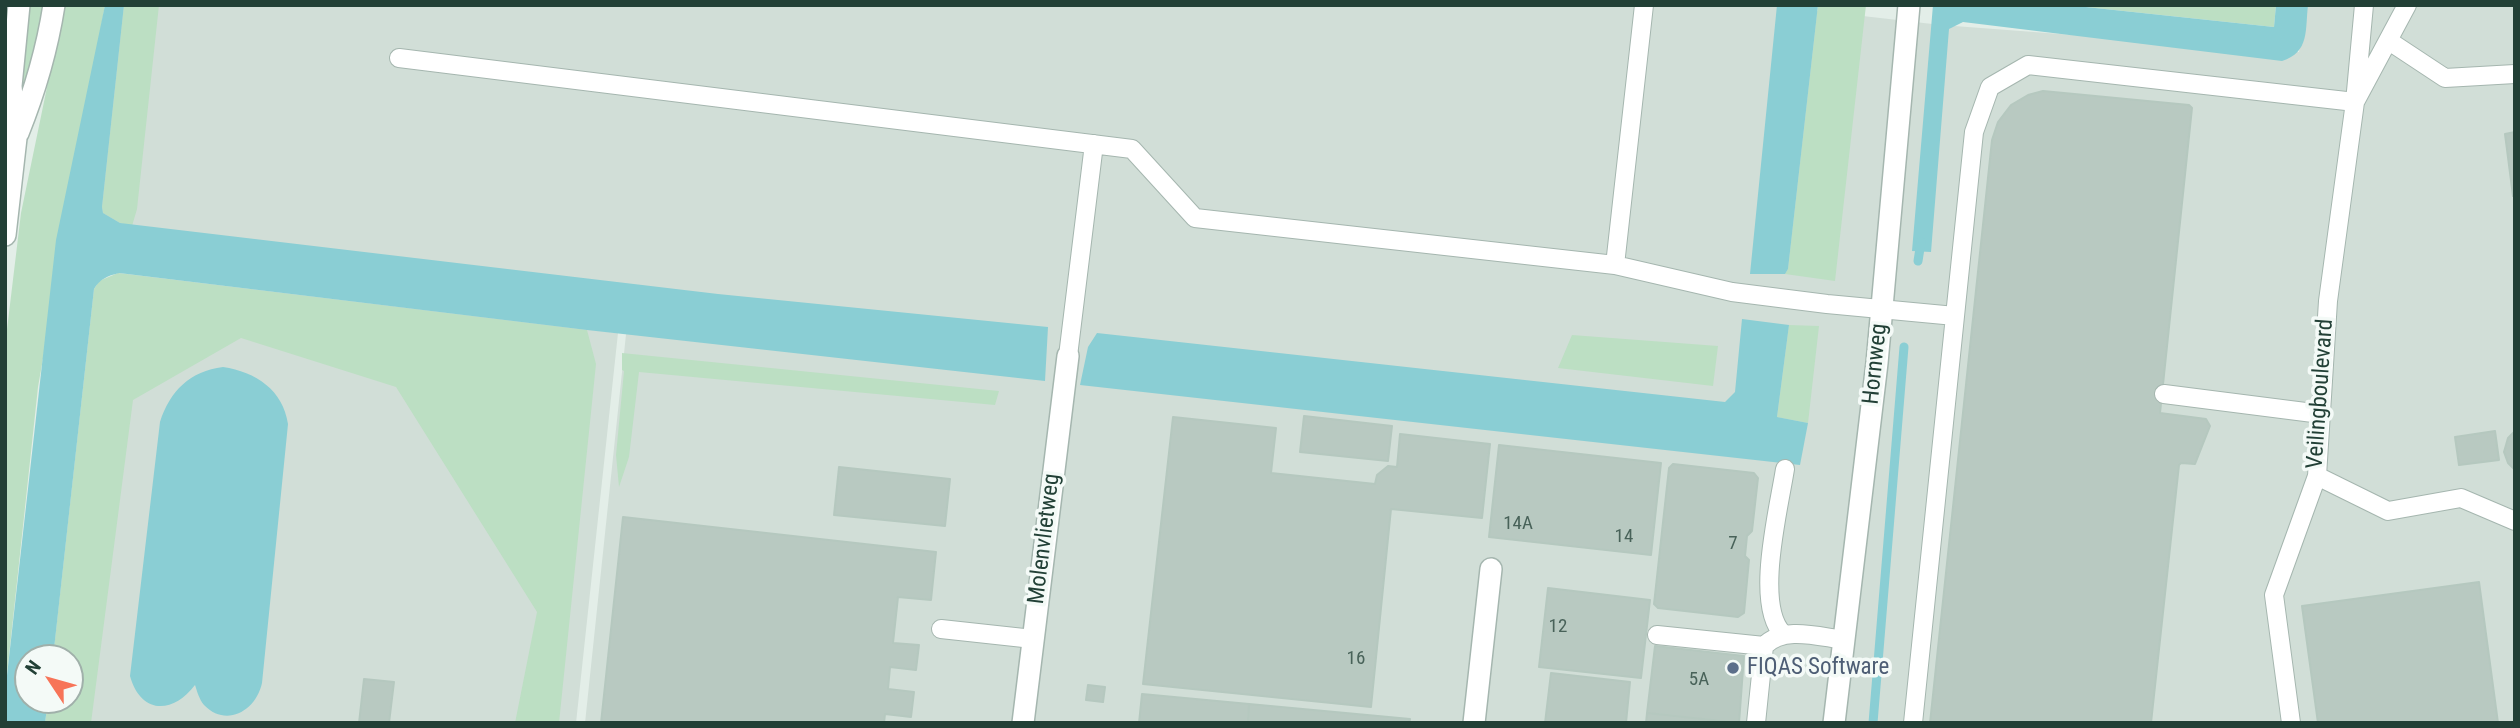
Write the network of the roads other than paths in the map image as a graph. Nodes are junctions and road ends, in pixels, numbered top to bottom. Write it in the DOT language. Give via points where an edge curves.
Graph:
graph roads {
  1 [pos="19,5"];
  2 [pos="54,5"];
  3 [pos="1644,5"];
  4 [pos="1909,5"];
  5 [pos="2364,5"];
  6 [pos="2407,5"];
  7 [pos="2389,41"];
  8 [pos="399,58"];
  9 [pos="2515,74"];
  10 [pos="2356,102"];
  11 [pos="16,138"];
  12 [pos="1094,144"];
  13 [pos="5,235"];
  14 [pos="1615,265"];
  15 [pos="1882,308"];
  16 [pos="1955,316"];
  17 [pos="1069,356"];
  18 [pos="2164,394"];
  19 [pos="2320,414"];
  20 [pos="1785,469"];
  21 [pos="2317,476"];
  22 [pos="2515,521"];
  23 [pos="1491,569"];
  24 [pos="941,629"];
  25 [pos="1783,634"];
  26 [pos="1657,635"];
  27 [pos="1032,639"];
  28 [pos="1844,640"];
  29 [pos="1764,646"];
  30 [pos="1024,723"];
  31 [pos="1474,723"];
  32 [pos="1756,723"];
  33 [pos="1834,723"];
  34 [pos="1913,723"];
  35 [pos="2291,723"];
  1 -- 11 [label="street" via="11,86"];
  2 -- 11 [label="street" via="35,89"];
  3 -- 14 [label="lane"];
  4 -- 15 [label="street, Hornweg"];
  5 -- 10 [label="lane, Veilingboulevard"];
  6 -- 7 [label="lane, Veilingboulevard"];
  7 -- 9 [label="lane" via="2445,78"];
  7 -- 10 [label="lane, Veilingboulevard"];
  8 -- 12 [label="lane"];
  10 -- 16 [label="lane" via="2028,65 1990,87 1974,132"];
  10 -- 19 [label="lane, Veilingboulevard" via="2328,301"];
  11 -- 13 [label="street"];
  12 -- 14 [label="lane" via="1132,149 1195,218"];
  12 -- 17 [label="lane"];
  14 -- 15 [label="lane" via="1732,292"];
  15 -- 16 [label="lane"];
  15 -- 28 [label="street, Hornweg"];
  16 -- 34 [label="lane"];
  17 -- 27 [label="street, Molenvlietweg"];
  18 -- 19 [label="lane"];
  19 -- 21 [label="lane, Veilingboulevard"];
  20 -- 25 [label="lane" via="1768,583 1772,617"];
  21 -- 22 [label="lane" via="2388,511 2461,498"];
  21 -- 35 [label="lane, Veilingboulevard" via="2274,595"];
  23 -- 31 [label="street"];
  24 -- 27 [label="lane"];
  25 -- 28 [label="lane"];
  25 -- 29 [label="lane"];
  26 -- 29 [label="lane"];
  27 -- 30 [label="street, Molenvlietweg"];
  28 -- 33 [label="street, Hornweg"];
  29 -- 32 [label="lane"];
}
